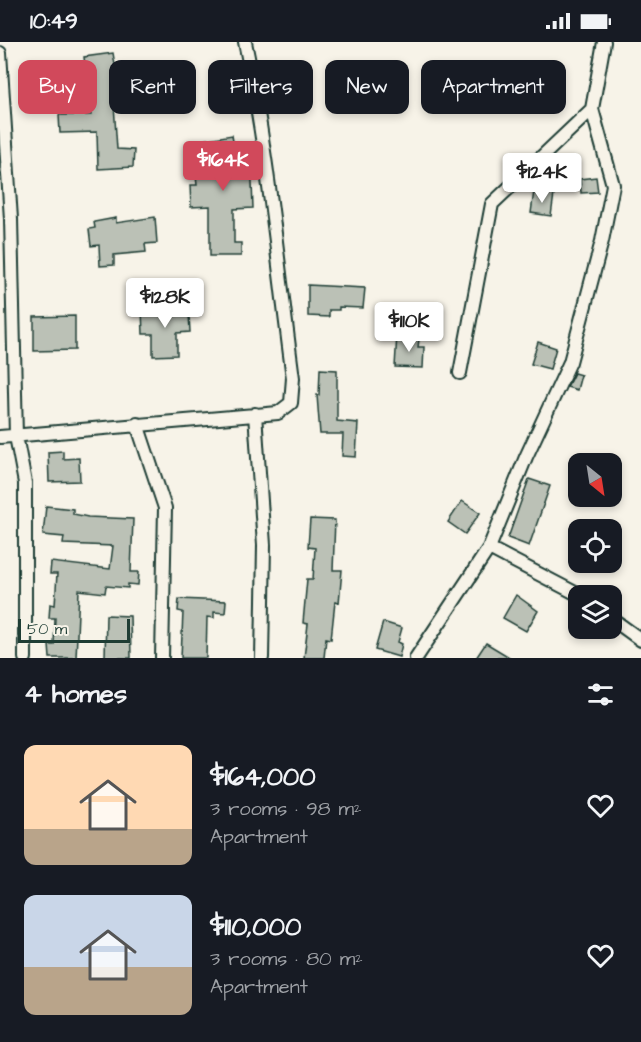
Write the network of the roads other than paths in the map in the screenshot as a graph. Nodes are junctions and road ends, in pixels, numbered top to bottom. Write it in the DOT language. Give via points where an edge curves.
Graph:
graph roads {
  1 [pos="245,42"];
  2 [pos="604,42"];
  3 [pos="0,52"];
  4 [pos="592,109"];
  5 [pos="460,373"];
  6 [pos="255,414"];
  7 [pos="137,424"];
  8 [pos="16,436"];
  9 [pos="0,437"];
  10 [pos="489,548"];
  11 [pos="568,589"];
  12 [pos="622,626"];
  13 [pos="641,640"];
  14 [pos="25,658"];
  15 [pos="162,658"];
  16 [pos="262,658"];
  17 [pos="416,658"];
  1 -- 6 [label="street" via="256,94 293,378 291,403 278,413"];
  2 -- 4 [label="street"];
  3 -- 8 [label="street" via="11,219"];
  4 -- 5 [label="street" via="492,204"];
  4 -- 10 [label="street" via="613,185 602,241 570,362"];
  6 -- 7 [label="street"];
  6 -- 16 [label="street" via="264,545"];
  7 -- 8 [label="street"];
  7 -- 15 [label="street" via="165,508"];
  8 -- 9 [label="street"];
  8 -- 14 [label="street" via="25,483"];
  10 -- 11 [label="street"];
  10 -- 17 [label="street"];
  12 -- 13 [label="street"];
}
